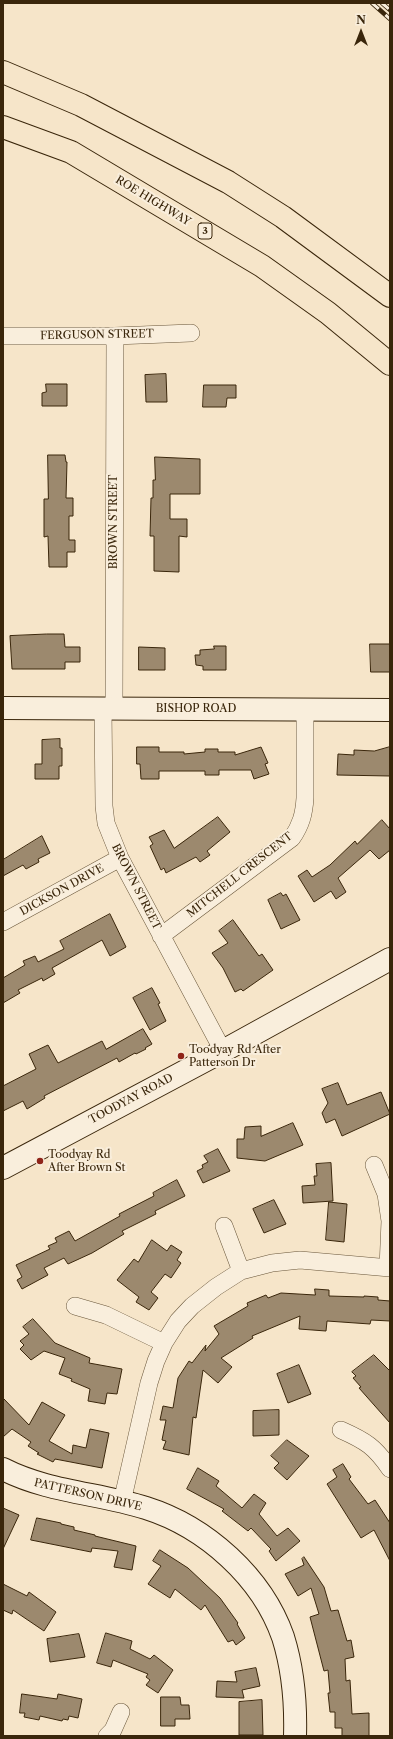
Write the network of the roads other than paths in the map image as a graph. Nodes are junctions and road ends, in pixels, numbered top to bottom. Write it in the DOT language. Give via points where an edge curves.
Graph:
graph roads {
  1 [pos="3,72"];
  2 [pos="3,127"];
  3 [pos="390,296"];
  4 [pos="191,333"];
  5 [pos="3,336"];
  6 [pos="115,336"];
  7 [pos="390,364"];
  8 [pos="3,708"];
  9 [pos="108,708"];
  10 [pos="305,710"];
  11 [pos="390,710"];
  12 [pos="120,858"];
  13 [pos="3,922"];
  14 [pos="162,936"];
  15 [pos="389,960"];
  16 [pos="223,1051"];
  17 [pos="374,1165"];
  18 [pos="3,1168"];
  19 [pos="224,1226"];
  20 [pos="389,1268"];
  21 [pos="241,1271"];
  22 [pos="75,1306"];
  23 [pos="164,1343"];
  24 [pos="341,1430"];
  25 [pos="3,1469"];
  26 [pos="390,1469"];
  27 [pos="122,1502"];
  28 [pos="121,1712"];
  29 [pos="107,1736"];
  30 [pos="295,1736"];
  1 -- 3 [label="highway" via="81,105 228,182 283,217"];
  2 -- 7 [label="highway, ROE HIGHWAY / 3" via="72,152 262,266 328,313"];
  4 -- 6 [label="street, FERGUSON STREET"];
  5 -- 6 [label="street, FERGUSON STREET"];
  6 -- 9 [label="street, BROWN STREET"];
  8 -- 9 [label="street, BISHOP ROAD"];
  9 -- 10 [label="street, BISHOP ROAD"];
  9 -- 12 [label="street, BROWN STREET" via="104,806 106,823"];
  10 -- 11 [label="street, BISHOP ROAD"];
  10 -- 14 [label="street, MITCHELL CRESCENT" via="305,798 301,826 292,838"];
  12 -- 13 [label="street, DICKSON DRIVE"];
  12 -- 14 [label="street, BROWN STREET"];
  14 -- 16 [label="street, BROWN STREET"];
  15 -- 16 [label="street, TOODYAY ROAD"];
  16 -- 18 [label="street, TOODYAY ROAD"];
  17 -- 20 [label="street" via="386,1194 390,1221"];
  19 -- 21 [label="street"];
  20 -- 21 [label="street" via="300,1260 272,1263"];
  21 -- 23 [label="street" via="192,1306 178,1321"];
  22 -- 23 [label="street" via="106,1315"];
  23 -- 27 [label="street" via="149,1383"];
  24 -- 26 [label="street" via="360,1438 374,1448"];
  25 -- 27 [label="street, PATTERSON DRIVE" via="20,1478 52,1488"];
  27 -- 30 [label="street, PATTERSON DRIVE" via="181,1522 215,1545 237,1565 255,1587 272,1612 290,1662 294,1691"];
  28 -- 29 [label="street" via="113,1730"];
}
